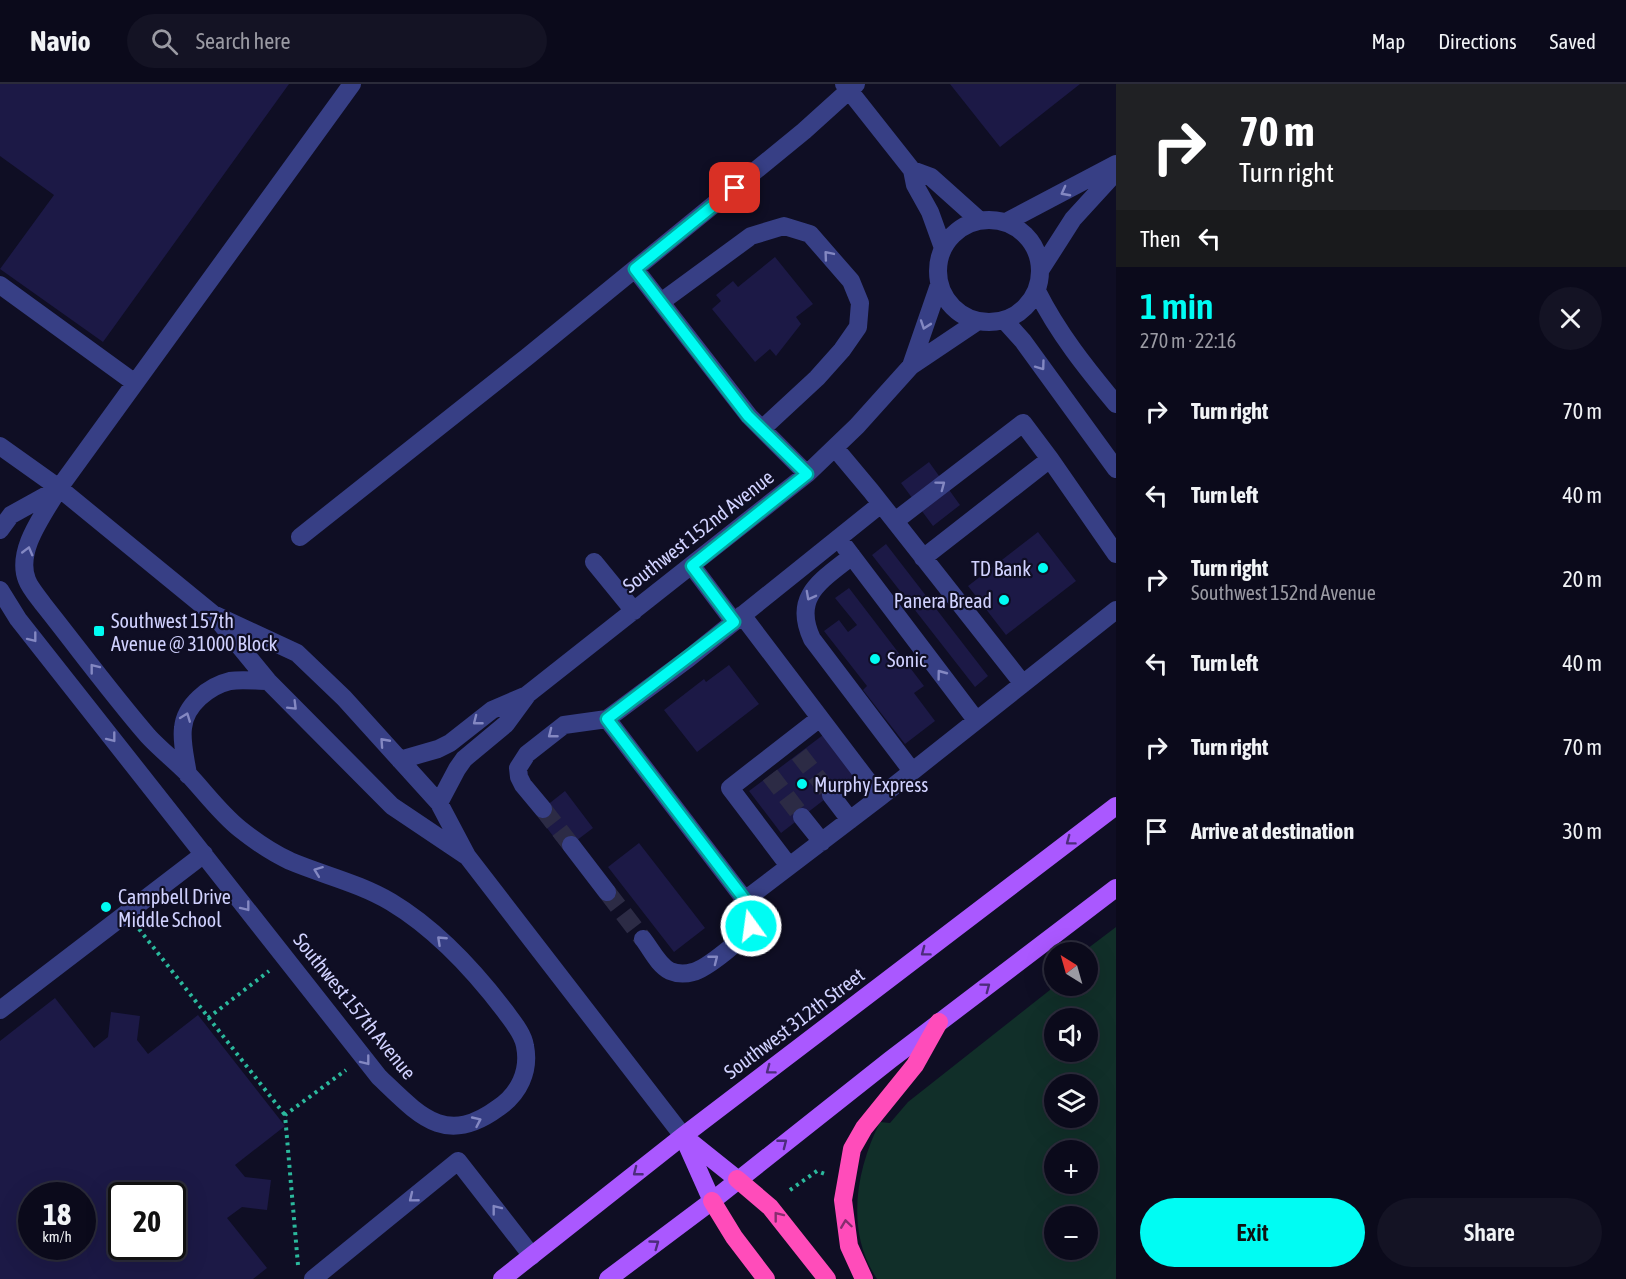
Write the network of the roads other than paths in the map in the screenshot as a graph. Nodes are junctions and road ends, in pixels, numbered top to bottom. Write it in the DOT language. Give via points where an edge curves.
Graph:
graph roads {
  1 [pos="352,84"];
  2 [pos="850,86"];
  3 [pos="1116,164"];
  4 [pos="912,170"];
  5 [pos="1116,171"];
  6 [pos="979,220"];
  7 [pos="1006,222"];
  8 [pos="943,248"];
  9 [pos="635,269"];
  10 [pos="1041,269"];
  11 [pos="0,285"];
  12 [pos="939,285"];
  13 [pos="1037,291"];
  14 [pos="661,302"];
  15 [pos="1004,320"];
  16 [pos="978,321"];
  17 [pos="910,366"];
  18 [pos="135,383"];
  19 [pos="1116,404"];
  20 [pos="762,429"];
  21 [pos="0,446"];
  22 [pos="835,448"];
  23 [pos="1050,459"];
  24 [pos="1116,469"];
  25 [pos="807,474"];
  26 [pos="59,488"];
  27 [pos="881,504"];
  28 [pos="895,521"];
  29 [pos="0,530"];
  30 [pos="300,537"];
  31 [pos="837,538"];
  32 [pos="1116,554"];
  33 [pos="852,556"];
  34 [pos="923,558"];
  35 [pos="594,562"];
  36 [pos="692,566"];
  37 [pos="0,591"];
  38 [pos="1116,610"];
  39 [pos="634,611"];
  40 [pos="213,614"];
  41 [pos="738,619"];
  42 [pos="268,681"];
  43 [pos="1023,684"];
  44 [pos="528,694"];
  45 [pos="820,718"];
  46 [pos="607,719"];
  47 [pos="976,720"];
  48 [pos="400,760"];
  49 [pos="912,771"];
  50 [pos="188,775"];
  51 [pos="831,795"];
  52 [pos="880,797"];
  53 [pos="439,803"];
  54 [pos="1116,806"];
  55 [pos="543,809"];
  56 [pos="802,817"];
  57 [pos="850,820"];
  58 [pos="822,842"];
  59 [pos="570,845"];
  60 [pos="204,854"];
  61 [pos="467,856"];
  62 [pos="789,866"];
  63 [pos="1116,888"];
  64 [pos="607,892"];
  65 [pos="745,900"];
  66 [pos="643,939"];
  67 [pos="0,1010"];
  68 [pos="939,1022"];
  69 [pos="683,1136"];
  70 [pos="737,1179"];
  71 [pos="712,1201"];
  72 [pos="532,1256"];
  73 [pos="306,1275"];
  74 [pos="502,1279"];
  75 [pos="524,1279"];
  76 [pos="608,1279"];
  77 [pos="766,1279"];
  78 [pos="827,1279"];
  79 [pos="864,1279"];
  1 -- 18 [label="street, Southwest 157th Avenue"];
  2 -- 4 [label="street"];
  2 -- 9 [label="street" via="804,131"];
  3 -- 7 [label="street, one-way"];
  4 -- 6 [label="street" via="931,177"];
  4 -- 8 [label="street"];
  5 -- 10 [label="street" via="1073,219"];
  6 -- 7 [label="street"];
  6 -- 8 [label="street" via="952,235"];
  7 -- 10 [label="street" via="1018,227 1035,245"];
  8 -- 12 [label="street"];
  9 -- 14 [label="street"];
  9 -- 30 [label="street"];
  10 -- 13 [label="street"];
  11 -- 18 [label="street"];
  12 -- 16 [label="street" via="954,309"];
  12 -- 17 [label="street, Southwest 152nd Avenue, one-way"];
  13 -- 15 [label="street" via="1018,314"];
  13 -- 19 [label="street" via="1051,320"];
  14 -- 20 [label="street"];
  20 -- 14 [label="street, one-way" via="817,378 858,327 860,303 850,281 810,234 784,226 751,236"];
  15 -- 16 [label="street"];
  15 -- 24 [label="street, one-way"];
  16 -- 17 [label="street, Southwest 152nd Avenue"];
  17 -- 22 [label="street, Southwest 152nd Avenue"];
  18 -- 26 [label="street, Southwest 157th Avenue"];
  20 -- 25 [label="street"];
  21 -- 26 [label="street"];
  22 -- 25 [label="street, Southwest 152nd Avenue"];
  22 -- 27 [label="street"];
  28 -- 23 [label="street, one-way" via="1023,423"];
  23 -- 32 [label="street"];
  23 -- 34 [label="street"];
  25 -- 36 [label="street, Southwest 152nd Avenue"];
  26 -- 29 [label="street" via="11,515"];
  26 -- 40 [label="street"];
  50 -- 26 [label="street, Southwest 157th Avenue, one-way" via="149,737 27,581 28,545"];
  27 -- 28 [label="street"];
  27 -- 31 [label="street"];
  28 -- 34 [label="street"];
  31 -- 33 [label="street"];
  31 -- 41 [label="street"];
  47 -- 33 [label="street, one-way"];
  33 -- 49 [label="street, one-way" via="811,591 805,602 806,627"];
  34 -- 43 [label="street"];
  35 -- 39 [label="street"];
  36 -- 39 [label="street, Southwest 152nd Avenue"];
  36 -- 41 [label="street"];
  37 -- 60 [label="street, Southwest 157th Avenue, one-way"];
  38 -- 43 [label="street"];
  39 -- 44 [label="street, Southwest 152nd Avenue"];
  40 -- 42 [label="street"];
  48 -- 40 [label="street, one-way" via="297,653"];
  41 -- 45 [label="street"];
  41 -- 46 [label="street"];
  50 -- 42 [label="street, one-way" via="183,726 191,706 206,692 231,681"];
  42 -- 61 [label="street, one-way" via="393,806"];
  43 -- 47 [label="street"];
  44 -- 48 [label="street, Southwest 152nd Avenue, one-way" via="492,710 450,743"];
  44 -- 53 [label="street, Southwest 152nd Avenue" via="506,724 465,759"];
  45 -- 52 [label="street"];
  45 -- 62 [label="street" via="794,748 766,770 730,788"];
  46 -- 55 [label="street, one-way" via="564,725 521,761 519,777"];
  46 -- 65 [label="street"];
  47 -- 49 [label="street"];
  48 -- 53 [label="street"];
  49 -- 52 [label="street"];
  60 -- 50 [label="street, Southwest 157th Avenue, one-way" via="379,1077 402,1099 440,1124 457,1127 474,1123 508,1101 520,1085 527,1064 525,1044 508,1016 460,958 391,902 289,860 260,843 225,816"];
  51 -- 57 [label="street"];
  52 -- 57 [label="street"];
  53 -- 61 [label="street"];
  54 -- 69 [label="main road, Southwest 312th Street, one-way"];
  56 -- 58 [label="street"];
  57 -- 58 [label="street"];
  58 -- 62 [label="street"];
  59 -- 64 [label="street"];
  60 -- 67 [label="street"];
  61 -- 69 [label="street"];
  62 -- 65 [label="street"];
  68 -- 63 [label="main road, one-way"];
  66 -- 65 [label="street, one-way" via="670,971 692,973 702,969 751,926 752,915"];
  70 -- 68 [label="main road, one-way"];
  79 -- 68 [label="highway, one-way" via="849,1246 843,1200 852,1149 915,1065"];
  69 -- 70 [label="main road"];
  69 -- 71 [label="main road"];
  69 -- 72 [label="main road, Southwest 312th Street, one-way"];
  70 -- 71 [label="main road"];
  78 -- 70 [label="highway, one-way" via="770,1207"];
  76 -- 71 [label="main road, one-way"];
  71 -- 77 [label="highway"];
  72 -- 73 [label="street, one-way" via="458,1161"];
  72 -- 74 [label="main road, Southwest 312th Street"];
  72 -- 75 [label="main road"];
}
